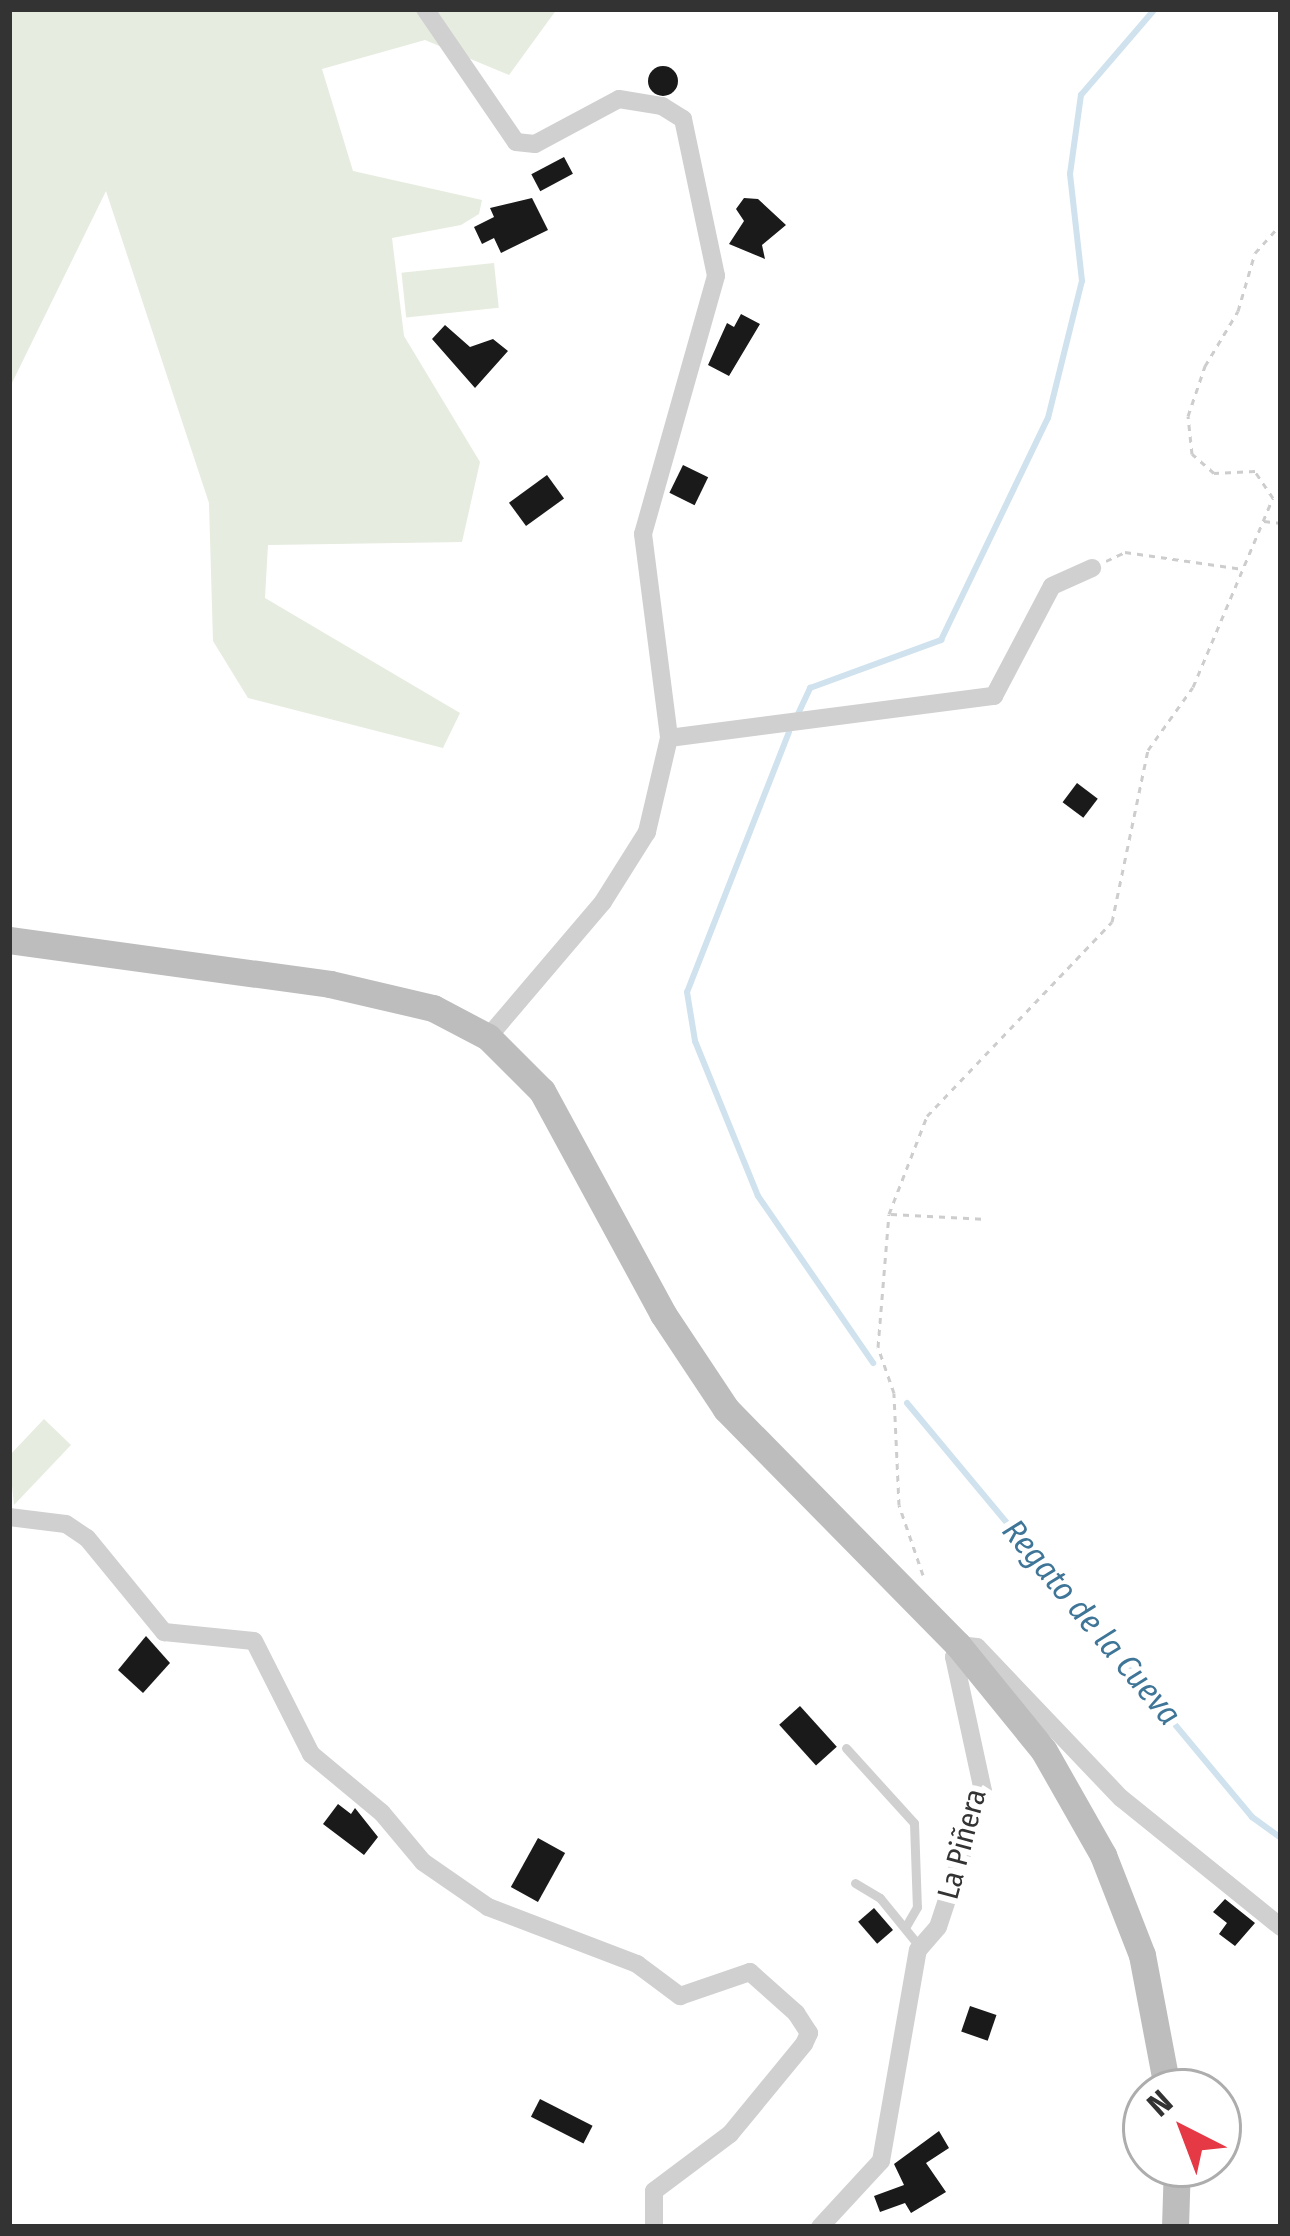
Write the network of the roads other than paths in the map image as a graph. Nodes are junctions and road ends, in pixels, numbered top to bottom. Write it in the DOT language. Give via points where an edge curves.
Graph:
graph roads {
  1 [pos="425,9"];
  2 [pos="1092,568"];
  3 [pos="669,738"];
  4 [pos="9,940"];
  5 [pos="488,1037"];
  6 [pos="9,1516"];
  7 [pos="958,1645"];
  8 [pos="846,1748"];
  9 [pos="855,1883"];
  10 [pos="1281,1927"];
  11 [pos="905,1928"];
  12 [pos="920,1947"];
  13 [pos="1163,2068"];
  14 [pos="1176,2188"];
  15 [pos="654,2227"];
  16 [pos="820,2227"];
  17 [pos="1175,2227"];
  1 -- 3 [label="street" via="516,142 535,144 619,99 675,112 694,146 716,276 643,534"];
  2 -- 3 [label="street" via="1052,586 994,696"];
  3 -- 5 [label="street" via="647,832 603,902"];
  4 -- 5 [label="street" via="330,984 433,1008"];
  5 -- 7 [label="street" via="542,1091 663,1314 726,1409"];
  6 -- 15 [label="street" via="66,1524 87,1538 164,1632 254,1641 311,1754 382,1813 423,1862 488,1907 612,1953 680,1996 750,1972 796,2013 809,2033 804,2044 730,2134 654,2191"];
  7 -- 10 [label="street" via="977,1647 1121,1798"];
  7 -- 12 [label="street, La Piñera" via="983,1791 938,1928"];
  7 -- 13 [label="street" via="1044,1751 1103,1855 1142,1955"];
  8 -- 11 [label="lane" via="914,1823 916,1907"];
  9 -- 11 [label="lane"];
  11 -- 12 [label="lane"];
  12 -- 16 [label="street, La Piñera" via="881,2162"];
  14 -- 17 [label="street"];
}
